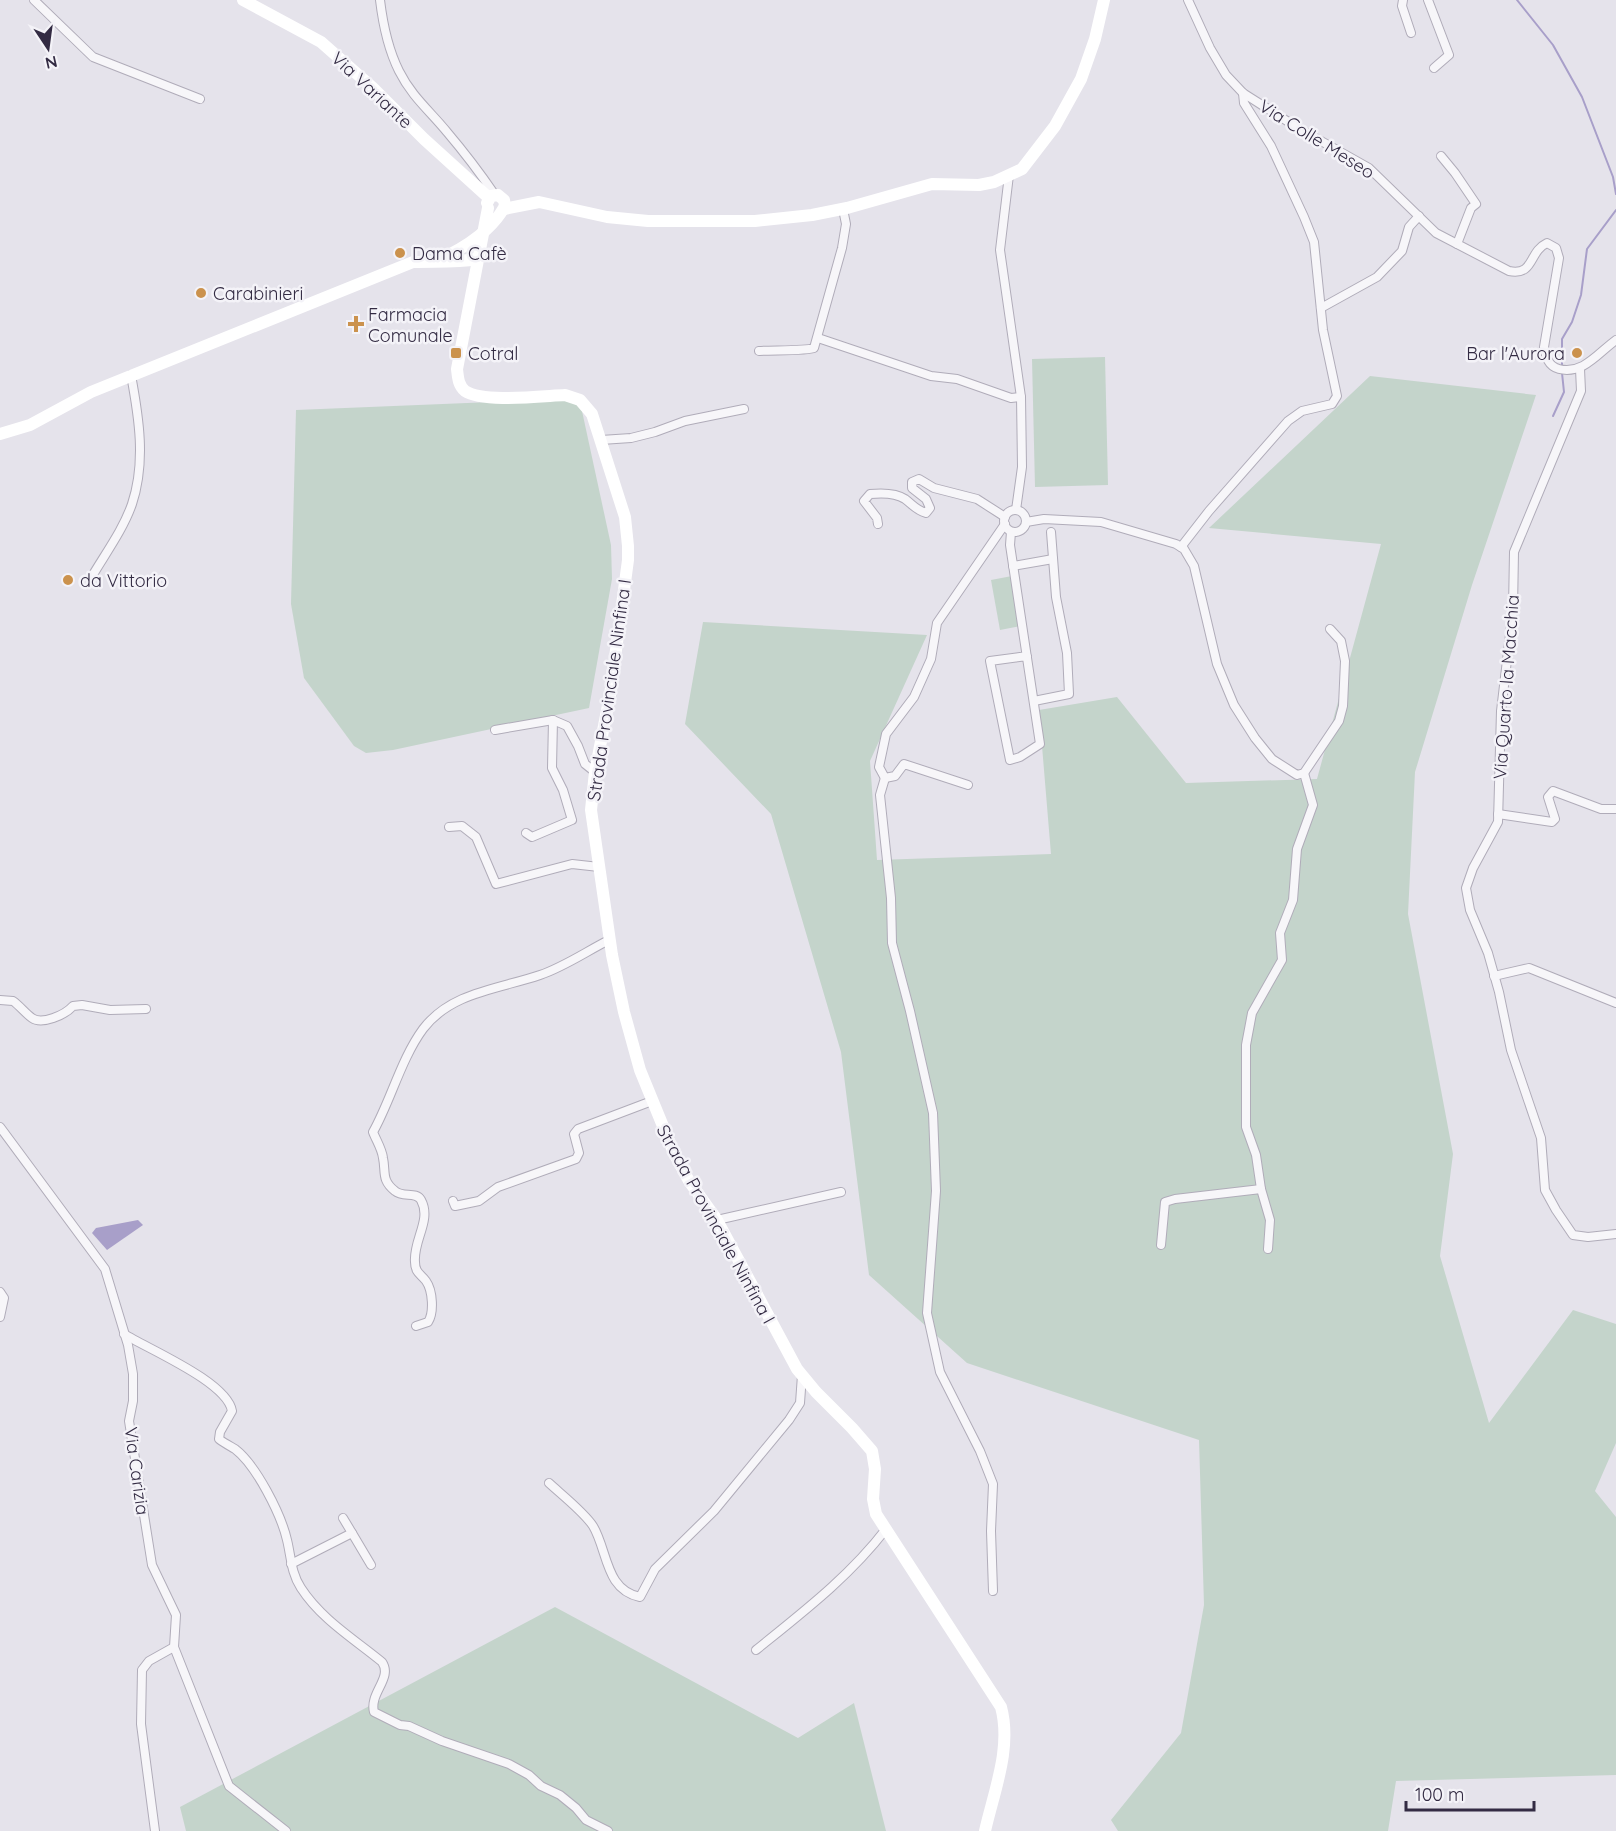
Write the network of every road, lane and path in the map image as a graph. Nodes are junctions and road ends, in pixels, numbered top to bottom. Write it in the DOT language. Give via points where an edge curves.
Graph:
graph roads {
  1 [pos="34,0"];
  2 [pos="243,0"];
  3 [pos="380,0"];
  4 [pos="1104,0"];
  5 [pos="1188,0"];
  6 [pos="1403,0"];
  7 [pos="1428,0"];
  8 [pos="1411,33"];
  9 [pos="1434,68"];
  10 [pos="1243,93"];
  11 [pos="200,99"];
  12 [pos="1441,156"];
  13 [pos="1009,175"];
  14 [pos="496,203"];
  15 [pos="843,209"];
  16 [pos="1419,216"];
  17 [pos="484,231"];
  18 [pos="1457,244"];
  19 [pos="455,257"];
  20 [pos="477,259"];
  21 [pos="473,277"];
  22 [pos="1321,308"];
  23 [pos="818,338"];
  24 [pos="1616,340"];
  25 [pos="759,351"];
  26 [pos="1580,369"];
  27 [pos="131,375"];
  28 [pos="1022,397"];
  29 [pos="744,409"];
  30 [pos="0,434"];
  31 [pos="601,440"];
  32 [pos="1016,510"];
  33 [pos="1026,522"];
  34 [pos="878,524"];
  35 [pos="1007,524"];
  36 [pos="1051,532"];
  37 [pos="1181,547"];
  38 [pos="1053,559"];
  39 [pos="1013,566"];
  40 [pos="91,578"];
  41 [pos="1330,629"];
  42 [pos="1027,656"];
  43 [pos="1034,701"];
  44 [pos="553,720"];
  45 [pos="495,730"];
  46 [pos="594,772"];
  47 [pos="1304,773"];
  48 [pos="885,778"];
  49 [pos="968,785"];
  50 [pos="1616,809"];
  51 [pos="1498,814"];
  52 [pos="449,826"];
  53 [pos="526,833"];
  54 [pos="599,867"];
  55 [pos="609,940"];
  56 [pos="1494,976"];
  57 [pos="0,1000"];
  58 [pos="1616,1003"];
  59 [pos="147,1009"];
  60 [pos="652,1101"];
  61 [pos="0,1126"];
  62 [pos="1261,1189"];
  63 [pos="841,1192"];
  64 [pos="453,1201"];
  65 [pos="717,1220"];
  66 [pos="1616,1234"];
  67 [pos="1161,1245"];
  68 [pos="1268,1249"];
  69 [pos="0,1292"];
  70 [pos="0,1317"];
  71 [pos="416,1326"];
  72 [pos="124,1334"];
  73 [pos="802,1375"];
  74 [pos="549,1483"];
  75 [pos="343,1518"];
  76 [pos="886,1529"];
  77 [pos="352,1533"];
  78 [pos="291,1564"];
  79 [pos="371,1564"];
  80 [pos="993,1591"];
  81 [pos="174,1647"];
  82 [pos="756,1650"];
  83 [pos="155,1831"];
  84 [pos="286,1831"];
  85 [pos="608,1831"];
  86 [pos="985,1831"];
  1 -- 11 [label="street" via="93,57"];
  2 -- 14 [label="main road, Via Variante" via="321,42"];
  3 -- 14 [label="street" via="389,49 399,72"];
  4 -- 13 [label="main road" via="1080,79 1055,126 1022,169"];
  5 -- 10 [label="street, Via Colle Meseo" via="1210,48 1226,75"];
  6 -- 8 [label="street"];
  7 -- 9 [label="street" via="1449,55"];
  10 -- 16 [label="street, Via Colle Meseo" via="1370,168"];
  10 -- 22 [label="street" via="1244,103 1271,146 1314,242"];
  12 -- 18 [label="street" via="1476,204"];
  13 -- 15 [label="main road" via="979,185 932,184"];
  13 -- 28 [label="street" via="999,250"];
  14 -- 15 [label="main road" via="539,202 607,217 648,221 754,221"];
  14 -- 17 [label="main road"];
  15 -- 23 [label="street" via="846,224 842,248"];
  16 -- 18 [label="street, Via Colle Meseo" via="1436,233"];
  16 -- 22 [label="street" via="1409,227 1402,251 1377,277"];
  17 -- 19 [label="main road"];
  17 -- 20 [label="main road, Strada Provinciale Ninfina I"];
  18 -- 26 [label="street, Via Colle Meseo" via="1519,273 1526,269 1540,246 1547,243 1556,248 1559,258 1544,347 1547,360 1554,367"];
  19 -- 20 [label="main road"];
  19 -- 21 [label="main road"];
  19 -- 27 [label="main road" via="413,262"];
  20 -- 21 [label="main road, Strada Provinciale Ninfina I"];
  21 -- 31 [label="main road, Strada Provinciale Ninfina I" via="457,369 464,390 491,397 576,397 589,408"];
  22 -- 37 [label="street" via="1337,396 1332,404 1302,411 1288,421"];
  23 -- 25 [label="street" via="808,350"];
  23 -- 28 [label="street" via="931,376"];
  24 -- 26 [label="street"];
  26 -- 51 [label="street, Via Quarto la Macchia" via="1581,392 1514,552 1513,609 1501,711"];
  27 -- 30 [label="main road" via="30,425"];
  27 -- 40 [label="street" via="141,450 137,481 131,505"];
  28 -- 32 [label="street" via="1022,467"];
  29 -- 31 [label="street" via="631,438"];
  31 -- 46 [label="main road, Strada Provinciale Ninfina I" via="624,517 628,560 610,695"];
  32 -- 33 [label="street"];
  32 -- 35 [label="street" via="1010,512"];
  33 -- 35 [label="street" via="1020,531"];
  33 -- 37 [label="street" via="1101,522"];
  34 -- 35 [label="street" via="864,501 870,494 903,498 926,513 930,508 926,499 912,488 912,482 919,479 934,488 977,499"];
  35 -- 39 [label="street"];
  35 -- 48 [label="street" via="937,623 931,659 914,697 886,734 879,767"];
  36 -- 38 [label="street"];
  37 -- 47 [label="street" via="1194,566 1217,664 1234,705 1272,759 1297,775"];
  38 -- 39 [label="street"];
  38 -- 43 [label="street" via="1069,694"];
  39 -- 42 [label="street"];
  41 -- 47 [label="street" via="1341,641 1345,661 1343,706 1339,721"];
  42 -- 43 [label="street"];
  42 -- 43 [label="street" via="990,661 1010,760 1040,744"];
  44 -- 45 [label="street"];
  44 -- 46 [label="street" via="567,726 585,764"];
  44 -- 53 [label="street" via="552,768 572,820 532,837"];
  46 -- 54 [label="main road, Strada Provinciale Ninfina I" via="591,810"];
  47 -- 62 [label="street" via="1313,805 1297,849 1293,900 1280,933 1282,960 1252,1013 1246,1045 1246,1127 1256,1155"];
  48 -- 49 [label="street" via="895,776 904,764"];
  48 -- 80 [label="street" via="880,795 892,943 933,1113 936,1191 927,1313 940,1372 993,1484"];
  50 -- 51 [label="street" via="1601,809 1553,791 1548,797 1556,819 1552,822"];
  51 -- 56 [label="street, Via Quarto la Macchia" via="1498,822 1466,888"];
  52 -- 54 [label="street" via="462,826 476,837 496,884 572,864"];
  54 -- 55 [label="main road, Strada Provinciale Ninfina I"];
  55 -- 60 [label="main road, Strada Provinciale Ninfina I" via="624,1012"];
  55 -- 71 [label="street" via="543,974 467,995 443,1008 422,1030 396,1081 373,1132 387,1181 396,1192 418,1197 424,1211 414,1261 417,1272 426,1281 432,1311 428,1322"];
  56 -- 58 [label="street" via="1529,968"];
  56 -- 66 [label="street, Via Quarto la Macchia" via="1511,1050 1541,1138 1545,1190 1573,1235"];
  57 -- 59 [label="street" via="13,1001 39,1021 73,1006"];
  60 -- 64 [label="street" via="578,1129 574,1134 579,1153 576,1159 498,1187 479,1201 455,1206"];
  60 -- 65 [label="main road, Strada Provinciale Ninfina I" via="682,1168"];
  61 -- 72 [label="street, Via Carizia" via="105,1269"];
  62 -- 67 [label="street" via="1165,1202"];
  62 -- 68 [label="street" via="1270,1220"];
  63 -- 65 [label="street"];
  65 -- 73 [label="main road, Strada Provinciale Ninfina I"];
  69 -- 70 [label="street" via="4,1298"];
  72 -- 78 [label="street" via="193,1371 226,1397 232,1411 219,1439 251,1466 266,1490 287,1538"];
  72 -- 81 [label="street, Via Carizia" via="133,1374 134,1401 129,1421 134,1457 152,1565 176,1616"];
  73 -- 74 [label="street" via="800,1403 789,1420 714,1511 655,1569 640,1597 631,1595 611,1576 592,1525"];
  73 -- 76 [label="main road, Strada Provinciale Ninfina I" via="872,1451 874,1507"];
  75 -- 77 [label="street"];
  76 -- 82 [label="street" via="849,1572"];
  76 -- 86 [label="main road, Strada Provinciale Ninfina I" via="1001,1707 1002,1758"];
  77 -- 78 [label="street"];
  77 -- 79 [label="street"];
  78 -- 85 [label="street" via="301,1588 332,1623 386,1667 374,1696 374,1712 509,1764 560,1795 586,1820"];
  81 -- 83 [label="street" via="149,1661 142,1670 141,1725"];
  81 -- 84 [label="street" via="229,1786"];
}
